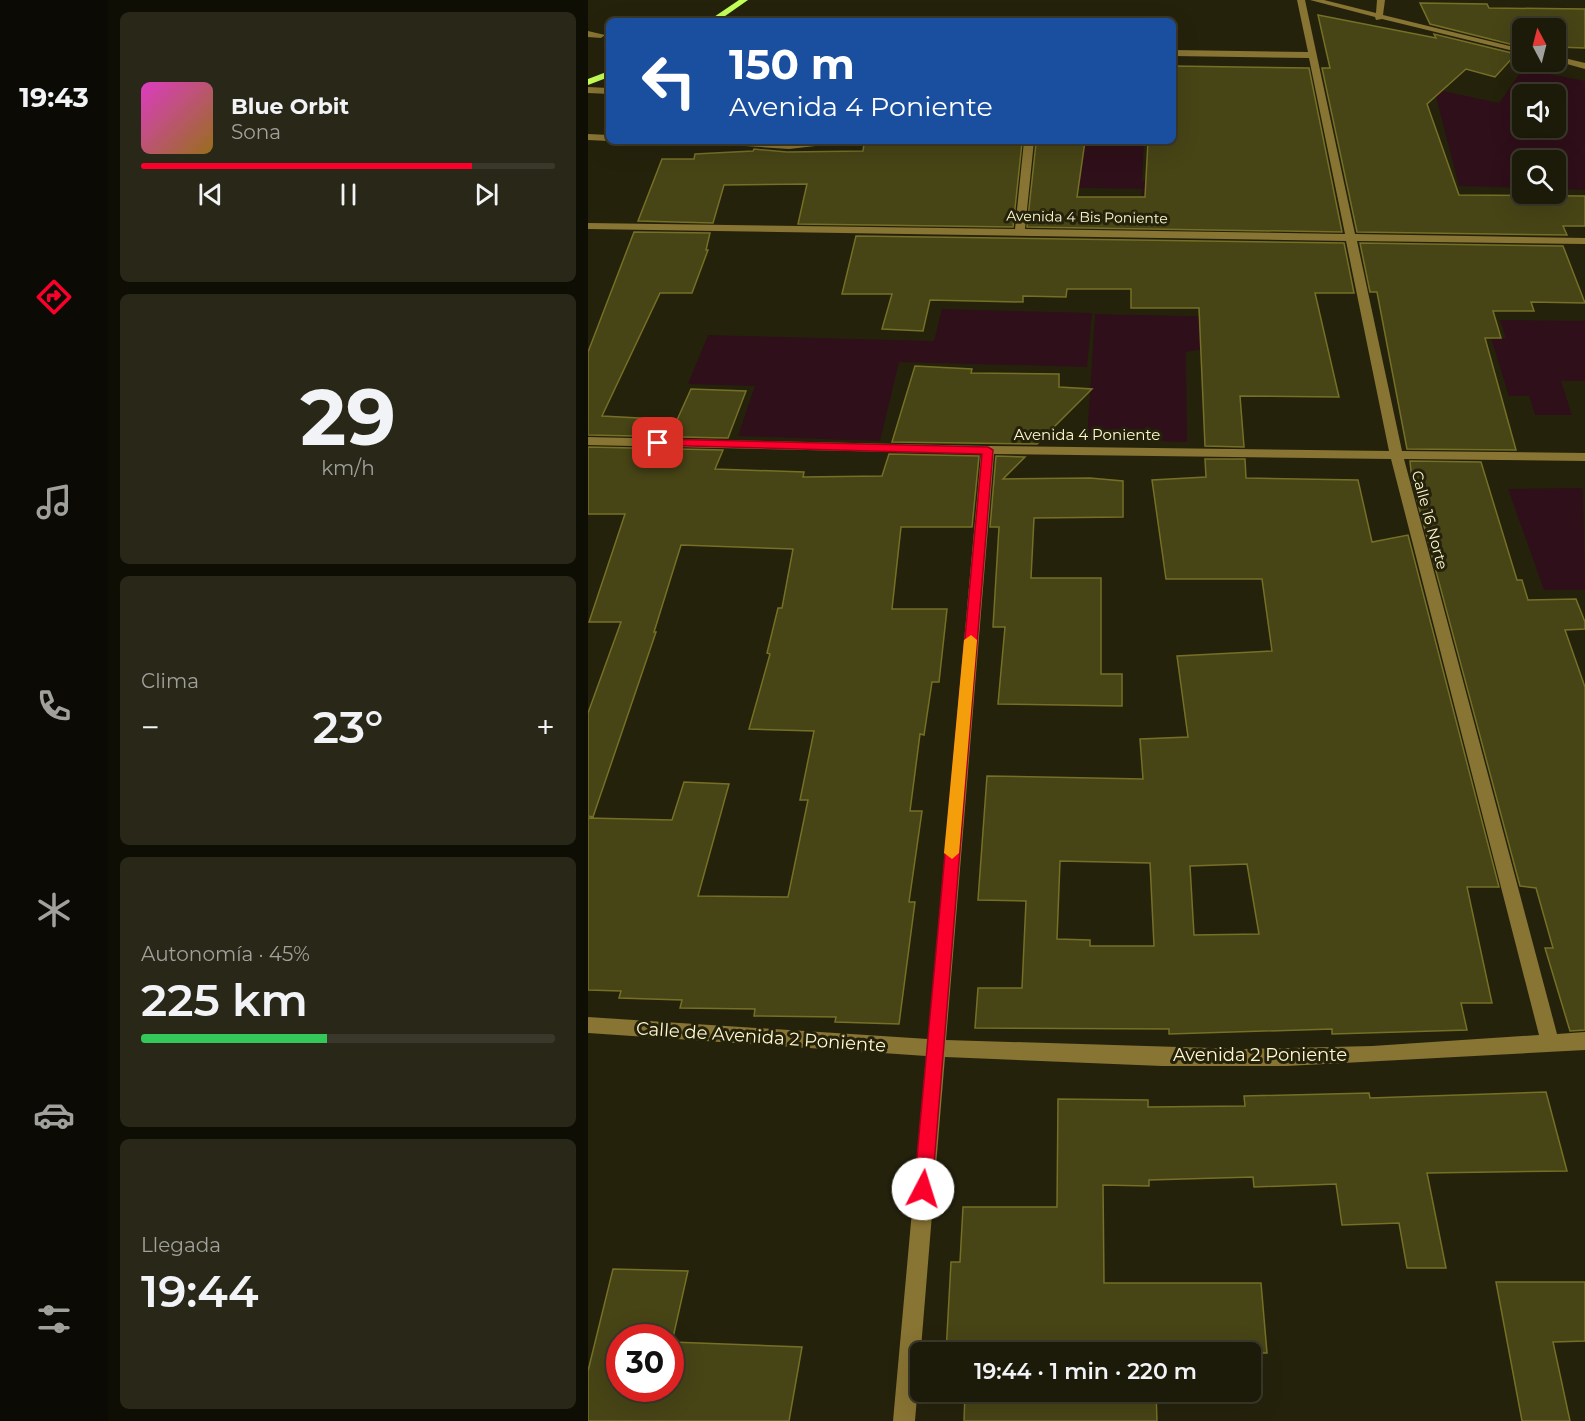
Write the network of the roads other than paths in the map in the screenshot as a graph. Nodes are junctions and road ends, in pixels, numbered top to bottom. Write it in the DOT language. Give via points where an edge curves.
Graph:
graph roads {
  1 [pos="744,0"];
  2 [pos="1301,0"];
  3 [pos="1314,0"];
  4 [pos="1381,0"];
  5 [pos="717,18"];
  6 [pos="1379,18"];
  7 [pos="588,34"];
  8 [pos="601,35"];
  9 [pos="1512,49"];
  10 [pos="1176,53"];
  11 [pos="1312,55"];
  12 [pos="1566,61"];
  13 [pos="1585,66"];
  14 [pos="606,75"];
  15 [pos="588,82"];
  16 [pos="588,90"];
  17 [pos="606,91"];
  18 [pos="588,137"];
  19 [pos="606,138"];
  20 [pos="759,144"];
  21 [pos="807,144"];
  22 [pos="1029,144"];
  23 [pos="588,226"];
  24 [pos="1020,231"];
  25 [pos="1349,237"];
  26 [pos="1585,241"];
  27 [pos="588,441"];
  28 [pos="988,450"];
  29 [pos="1396,453"];
  30 [pos="1585,457"];
  31 [pos="588,1025"];
  32 [pos="1585,1041"];
  33 [pos="1550,1043"];
  34 [pos="934,1050"];
  35 [pos="904,1421"];
  1 -- 5 [label="main road"];
  2 -- 11 [label="street, Calle 16 Norte"];
  3 -- 6 [label="street"];
  4 -- 6 [label="street"];
  6 -- 9 [label="street"];
  7 -- 8 [label="street"];
  10 -- 11 [label="street"];
  11 -- 25 [label="street, Calle 16 Norte"];
  12 -- 13 [label="street"];
  14 -- 15 [label="main road"];
  16 -- 17 [label="street"];
  18 -- 19 [label="street"];
  20 -- 21 [label="street"];
  22 -- 24 [label="street"];
  23 -- 24 [label="street, Avenida 4 Bis Poniente"];
  24 -- 25 [label="street, Avenida 4 Bis Poniente"];
  25 -- 26 [label="street, Avenida 4 Bis Poniente"];
  25 -- 29 [label="street, Calle 16 Norte"];
  27 -- 28 [label="street, Avenida 4 Poniente"];
  28 -- 29 [label="street, Avenida 4 Poniente"];
  28 -- 34 [label="street"];
  29 -- 30 [label="street, Avenida 4 Poniente"];
  29 -- 33 [label="street, Calle 16 Norte"];
  31 -- 34 [label="street, Calle de Avenida 2 Poniente"];
  32 -- 33 [label="street, Avenida 2 Poniente"];
  33 -- 34 [label="street, Avenida 2 Poniente" via="1243,1058"];
  34 -- 35 [label="street"];
}
